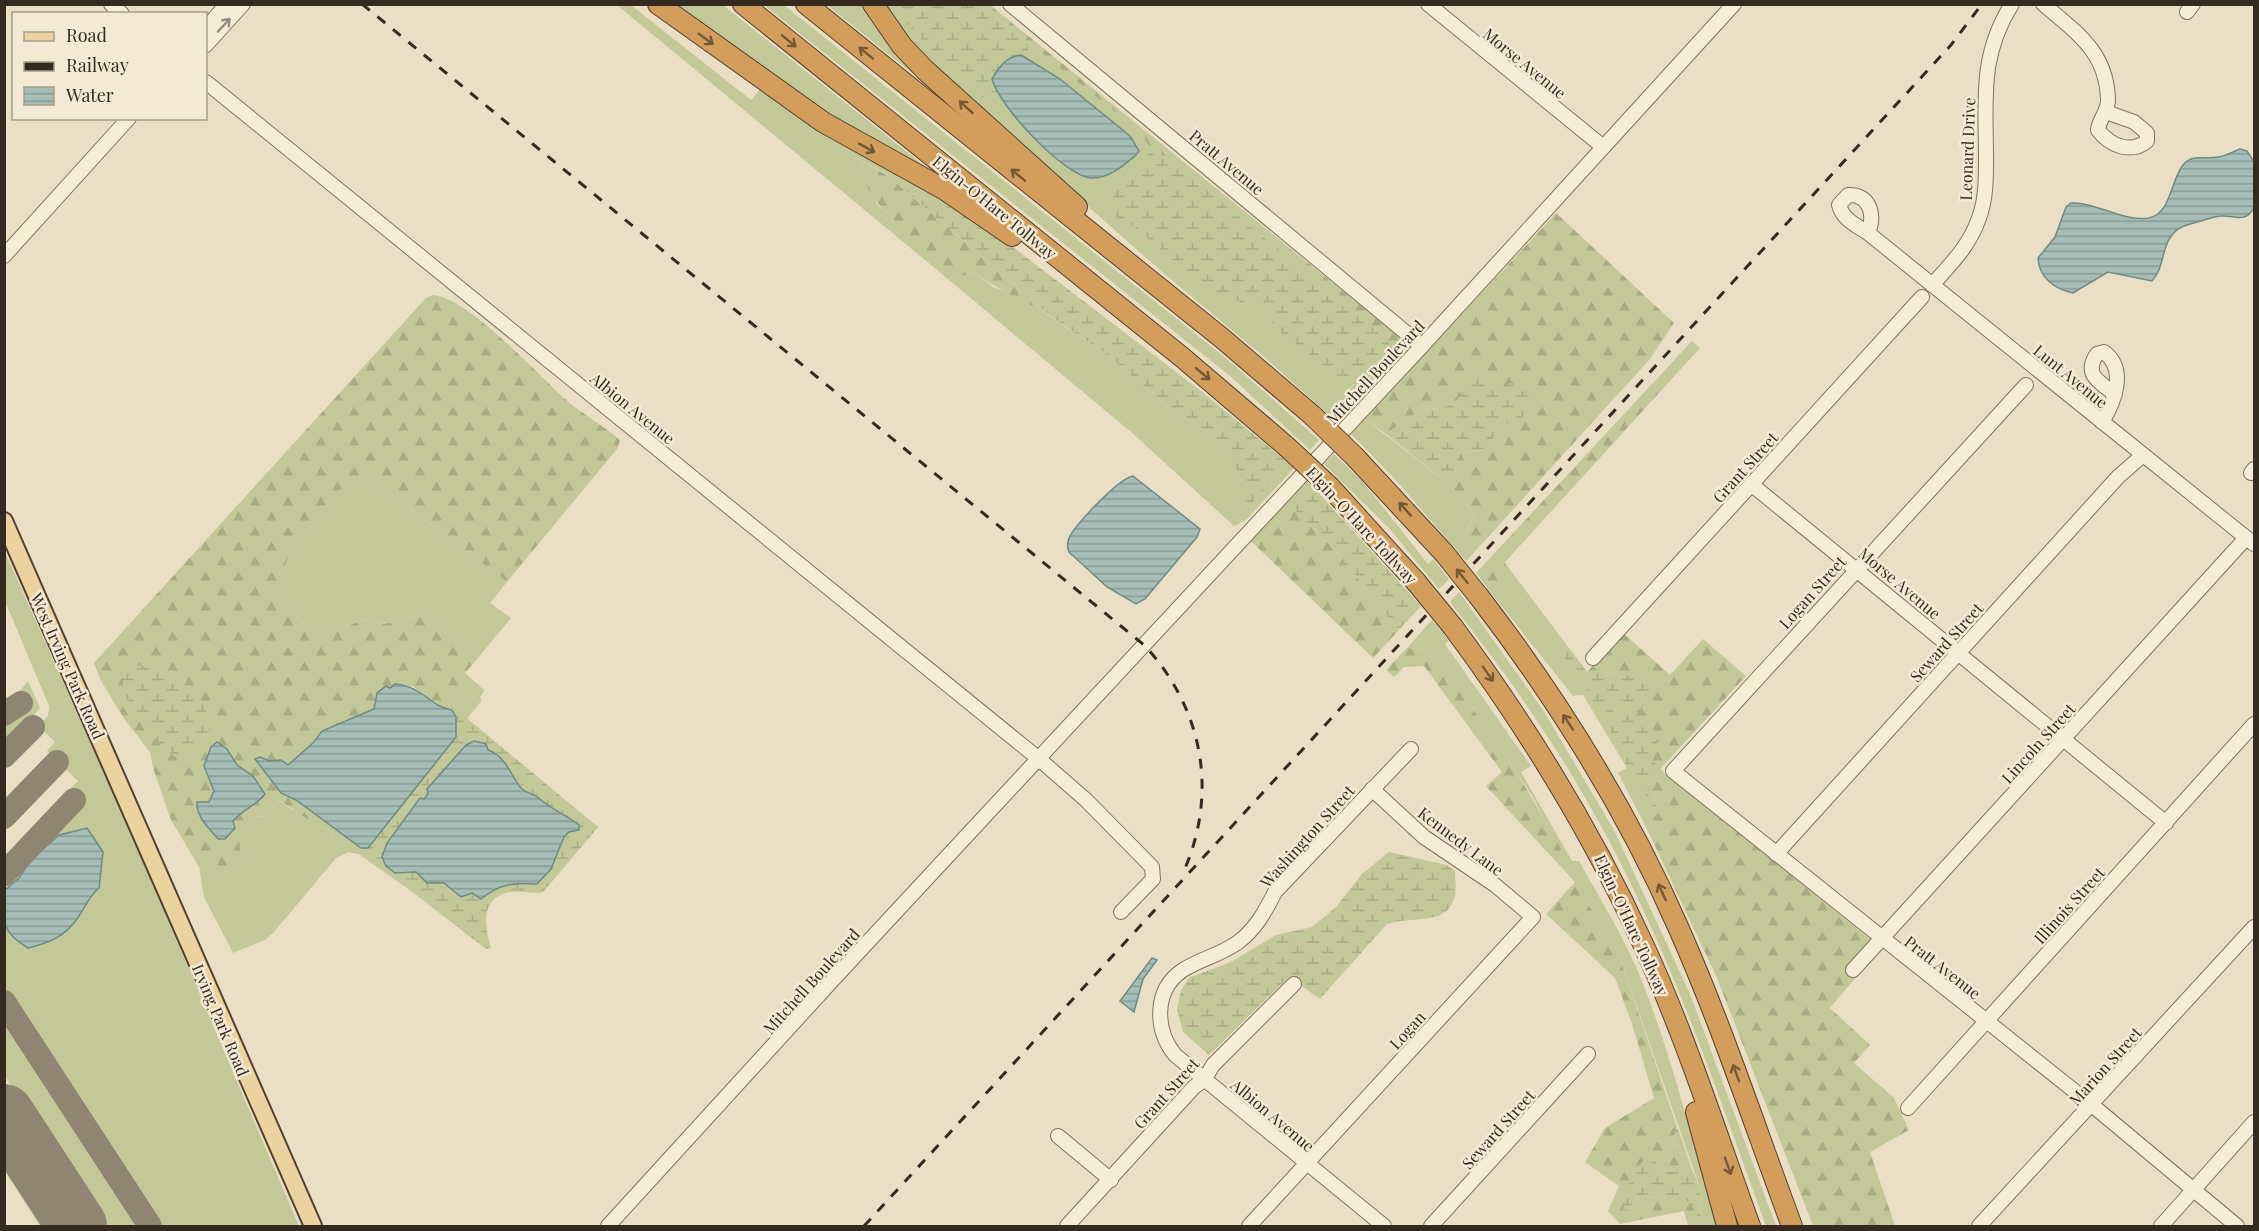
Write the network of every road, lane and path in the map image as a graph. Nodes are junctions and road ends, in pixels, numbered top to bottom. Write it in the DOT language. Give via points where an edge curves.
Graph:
graph roads {
  1 [pos="227,4"];
  2 [pos="243,4"];
  3 [pos="658,4"];
  4 [pos="743,4"];
  5 [pos="806,4"];
  6 [pos="873,4"];
  7 [pos="1010,4"];
  8 [pos="1428,4"];
  9 [pos="2012,4"];
  10 [pos="2043,4"];
  11 [pos="1729,6"];
  12 [pos="207,27"];
  13 [pos="207,44"];
  14 [pos="207,83"];
  15 [pos="2106,112"];
  16 [pos="127,120"];
  17 [pos="1602,146"];
  18 [pos="1868,233"];
  19 [pos="4,256"];
  20 [pos="1932,285"];
  21 [pos="1922,297"];
  22 [pos="1179,304"];
  23 [pos="1422,346"];
  24 [pos="1184,358"];
  25 [pos="2026,385"];
  26 [pos="2115,394"];
  27 [pos="2102,422"];
  28 [pos="2143,455"];
  29 [pos="1751,484"];
  30 [pos="4,521"];
  31 [pos="2250,541"];
  32 [pos="1856,568"];
  33 [pos="1958,653"];
  34 [pos="1593,658"];
  35 [pos="2254,724"];
  36 [pos="2063,740"];
  37 [pos="1411,749"];
  38 [pos="1039,759"];
  39 [pos="1673,771"];
  40 [pos="1372,789"];
  41 [pos="131,812"];
  42 [pos="2166,823"];
  43 [pos="1776,854"];
  44 [pos="1121,912"];
  45 [pos="1533,917"];
  46 [pos="2254,927"];
  47 [pos="1882,940"];
  48 [pos="1853,970"];
  49 [pos="1294,984"];
  50 [pos="1159,1017"];
  51 [pos="1986,1021"];
  52 [pos="1679,1033"];
  53 [pos="1588,1054"];
  54 [pos="1204,1080"];
  55 [pos="2092,1105"];
  56 [pos="1908,1108"];
  57 [pos="1750,1114"];
  58 [pos="2254,1122"];
  59 [pos="1058,1136"];
  60 [pos="1306,1165"];
  61 [pos="1111,1180"];
  62 [pos="2192,1190"];
  63 [pos="313,1227"];
  64 [pos="608,1227"];
  65 [pos="1067,1227"];
  66 [pos="1249,1227"];
  67 [pos="1384,1227"];
  68 [pos="1431,1227"];
  69 [pos="1727,1227"];
  70 [pos="1750,1227"];
  71 [pos="1792,1227"];
  72 [pos="1805,1227"];
  73 [pos="1979,1227"];
  74 [pos="2161,1227"];
  75 [pos="2237,1227"];
  1 -- 12 [label="street"];
  13 -- 2 [label="street, one-way"];
  3 -- 24 [label="highway, one-way" via="823,122 969,205 1132,326"];
  4 -- 24 [label="highway, Elgin-O'Hare Tollway, one-way"];
  22 -- 5 [label="highway, one-way"];
  22 -- 6 [label="highway, one-way" via="1101,228 925,70"];
  7 -- 23 [label="street, Pratt Avenue"];
  8 -- 17 [label="street, Morse Avenue"];
  9 -- 20 [label="street, Leonard Drive" via="1993,39 1985,75 1986,172 1979,218 1970,241"];
  10 -- 15 [label="street" via="2100,58 2108,101"];
  11 -- 17 [label="street, Mitchell Boulevard"];
  14 -- 38 [label="street, Albion Avenue"];
  16 -- 19 [label="street"];
  17 -- 23 [label="street, Mitchell Boulevard"];
  18 -- 20 [label="street, Lunt Avenue"];
  20 -- 27 [label="street, Lunt Avenue"];
  21 -- 29 [label="street, Grant Street"];
  57 -- 22 [label="highway, one-way, bridge" via="1696,967 1633,832 1551,695 1444,553 1356,458 1313,416"];
  23 -- 38 [label="street, Mitchell Boulevard"];
  24 -- 52 [label="highway, Elgin-O'Hare Tollway, one-way, bridge" via="1330,487 1454,627 1523,725 1583,824 1645,947"];
  25 -- 32 [label="street, Logan Street"];
  26 -- 27 [label="street"];
  27 -- 28 [label="street, Lunt Avenue"];
  28 -- 31 [label="street, Lunt Avenue"];
  28 -- 33 [label="street, Seward Street" via="2118,477"];
  29 -- 32 [label="street, Morse Avenue"];
  29 -- 34 [label="street, Grant Street"];
  30 -- 41 [label="main road, West Irving Park Road"];
  31 -- 36 [label="street, Lincoln Street"];
  32 -- 33 [label="street, Morse Avenue"];
  32 -- 39 [label="street, Logan Street"];
  33 -- 36 [label="street, Morse Avenue"];
  33 -- 43 [label="street, Seward Street"];
  35 -- 42 [label="street, Illinois Street"];
  36 -- 42 [label="street, Morse Avenue"];
  36 -- 47 [label="street, Lincoln Street"];
  37 -- 40 [label="street, Washington Street"];
  38 -- 44 [label="street" via="1152,867 1153,879"];
  38 -- 64 [label="street, Mitchell Boulevard"];
  39 -- 43 [label="street, Pratt Avenue"];
  40 -- 45 [label="street, Kennedy Lane" via="1424,837 1495,885"];
  40 -- 50 [label="street, Washington Street" via="1275,892 1260,920 1244,937 1175,977 1165,992"];
  41 -- 63 [label="main road, Irving Park Road"];
  42 -- 51 [label="street, Illinois Street"];
  43 -- 47 [label="street, Pratt Avenue"];
  45 -- 60 [label="street, Logan"];
  46 -- 55 [label="street, Marion Street"];
  47 -- 48 [label="street, Lincoln Street"];
  47 -- 51 [label="street, Pratt Avenue"];
  49 -- 54 [label="street, Grant Street"];
  50 -- 54 [label="street, Albion Avenue" via="1169,1048"];
  51 -- 55 [label="street, Pratt Avenue"];
  51 -- 56 [label="street, Illinois Street"];
  52 -- 69 [label="highway"];
  52 -- 70 [label="highway, Elgin-O'Hare Tollway, one-way"];
  53 -- 68 [label="street, Seward Street"];
  54 -- 60 [label="street, Albion Avenue"];
  54 -- 61 [label="street, Grant Street"];
  55 -- 62 [label="street, Pratt Avenue"];
  55 -- 73 [label="street, Marion Street"];
  57 -- 71 [label="highway"];
  57 -- 72 [label="highway" via="1771,1139"];
  58 -- 62 [label="street"];
  59 -- 61 [label="street"];
  60 -- 66 [label="street"];
  60 -- 67 [label="street, Albion Avenue"];
  61 -- 65 [label="street, Grant Street"];
  62 -- 74 [label="street"];
  62 -- 75 [label="street, Pratt Avenue"];
}
